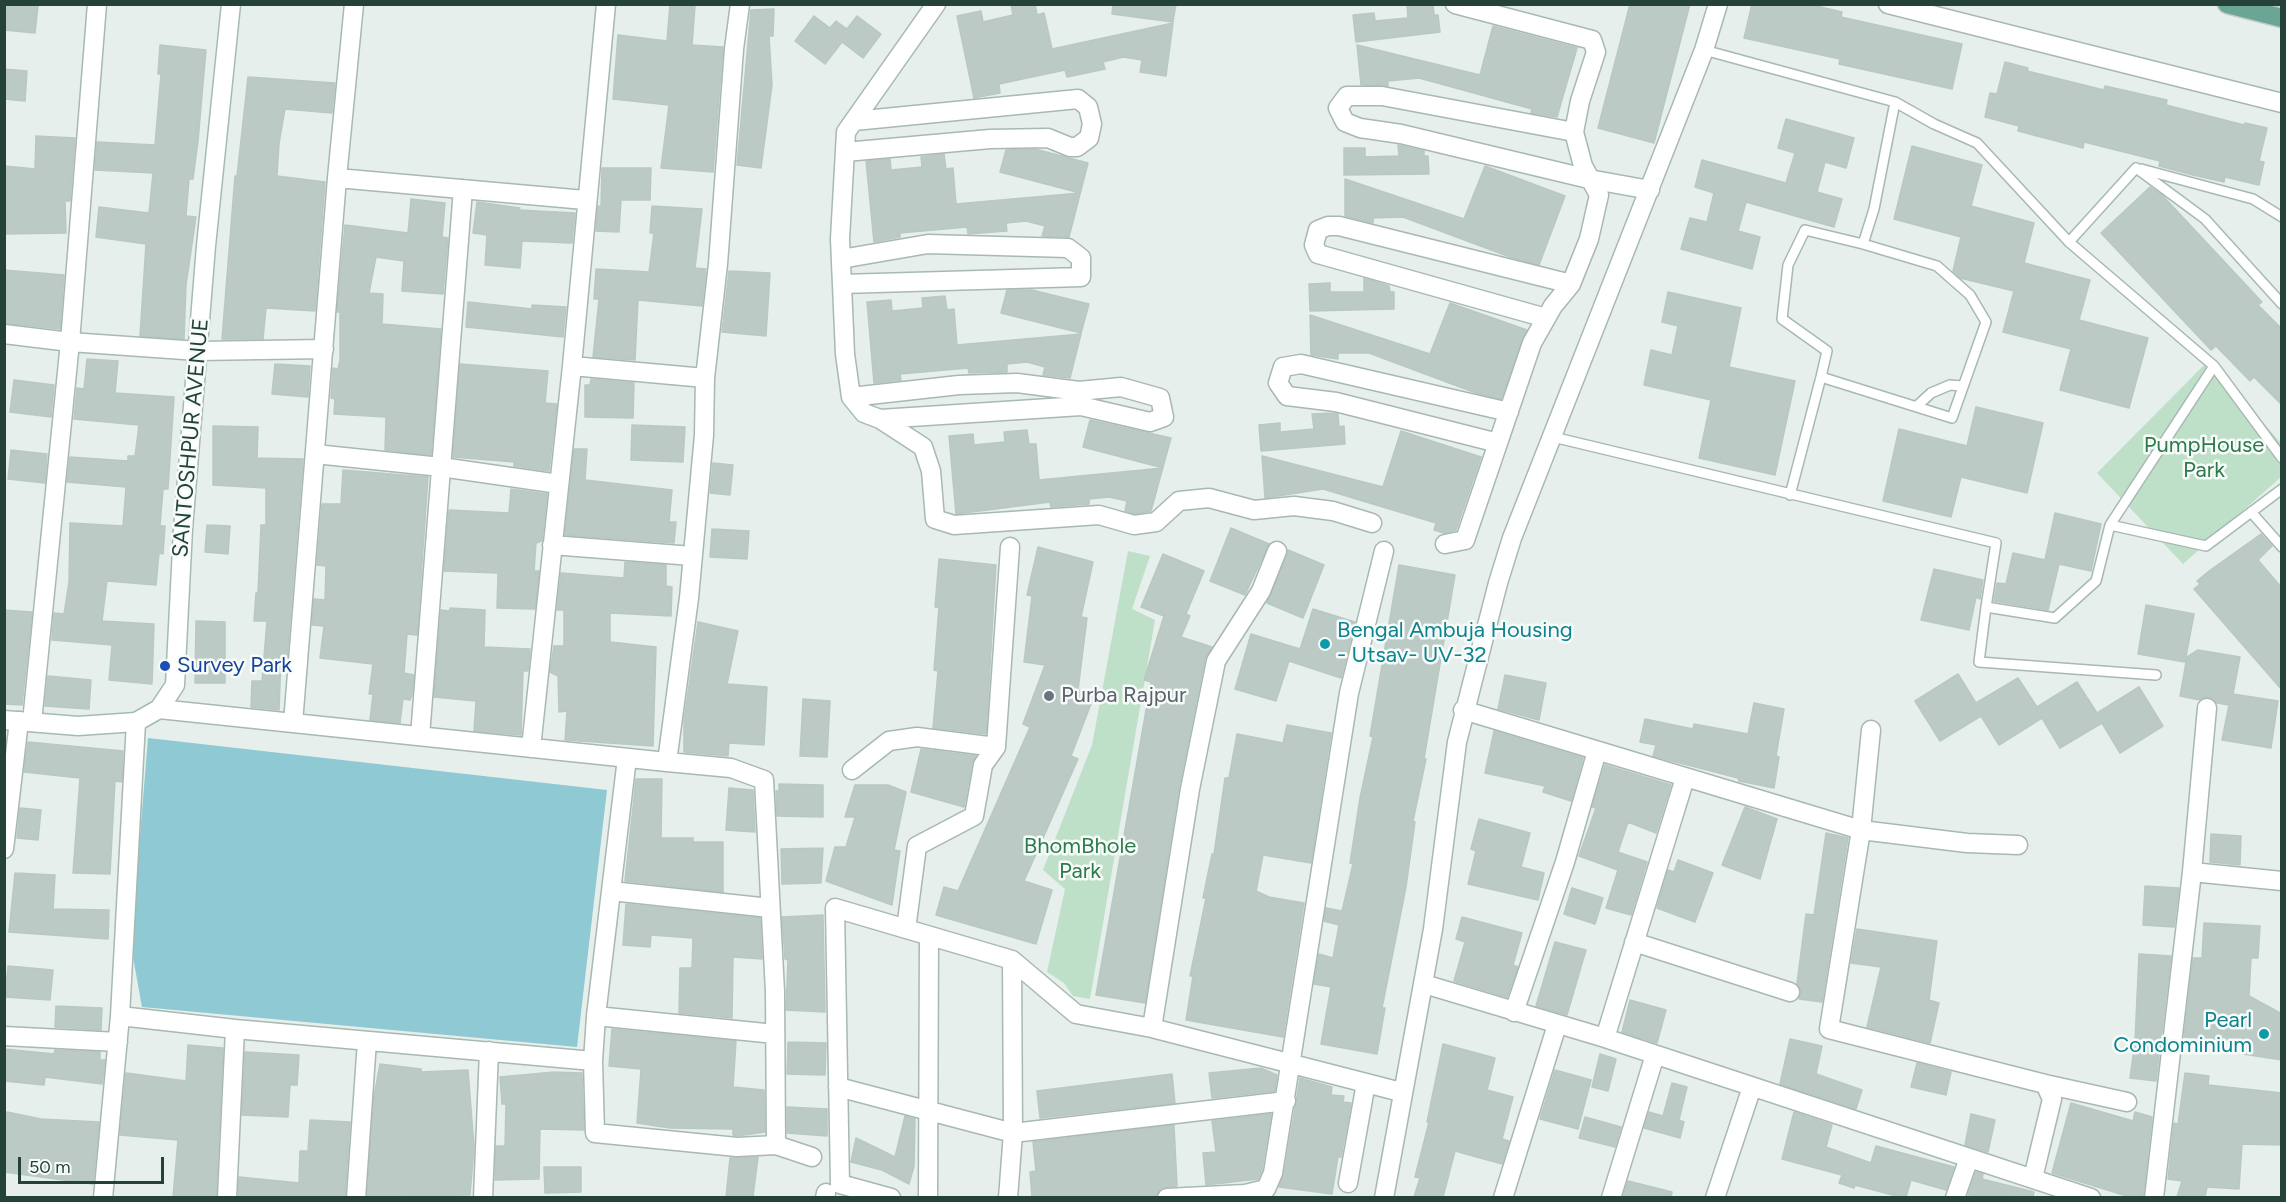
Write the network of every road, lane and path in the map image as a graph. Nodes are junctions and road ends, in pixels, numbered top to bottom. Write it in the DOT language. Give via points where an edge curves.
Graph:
graph roads {
  1 [pos="97,4"];
  2 [pos="231,4"];
  3 [pos="354,4"];
  4 [pos="606,4"];
  5 [pos="740,4"];
  6 [pos="936,4"];
  7 [pos="1455,4"];
  8 [pos="1718,4"];
  9 [pos="1888,4"];
  10 [pos="2227,4"];
  11 [pos="2274,13"];
  12 [pos="1704,50"];
  13 [pos="1895,102"];
  14 [pos="2282,103"];
  15 [pos="854,121"];
  16 [pos="1574,132"];
  17 [pos="844,152"];
  18 [pos="2136,168"];
  19 [pos="337,178"];
  20 [pos="1589,178"];
  21 [pos="463,189"];
  22 [pos="1650,190"];
  23 [pos="585,200"];
  24 [pos="2282,218"];
  25 [pos="2069,242"];
  26 [pos="1863,244"];
  27 [pos="841,259"];
  28 [pos="842,284"];
  29 [pos="1571,285"];
  30 [pos="2282,304"];
  31 [pos="1546,318"];
  32 [pos="4,334"];
  33 [pos="70,342"];
  34 [pos="324,349"];
  35 [pos="198,351"];
  36 [pos="572,366"];
  37 [pos="2214,366"];
  38 [pos="1821,377"];
  39 [pos="705,378"];
  40 [pos="1962,386"];
  41 [pos="851,397"];
  42 [pos="1917,406"];
  43 [pos="1509,412"];
  44 [pos="880,419"];
  45 [pos="1553,437"];
  46 [pos="1498,442"];
  47 [pos="315,454"];
  48 [pos="2282,458"];
  49 [pos="441,467"];
  50 [pos="559,484"];
  51 [pos="2282,489"];
  52 [pos="1790,495"];
  53 [pos="2251,512"];
  54 [pos="1372,523"];
  55 [pos="2110,525"];
  56 [pos="1445,544"];
  57 [pos="552,545"];
  58 [pos="1010,547"];
  59 [pos="2282,547"];
  60 [pos="1277,551"];
  61 [pos="1384,551"];
  62 [pos="692,556"];
  63 [pos="1986,607"];
  64 [pos="2156,675"];
  65 [pos="2207,708"];
  66 [pos="159,709"];
  67 [pos="1463,710"];
  68 [pos="19,721"];
  69 [pos="136,722"];
  70 [pos="293,723"];
  71 [pos="1871,730"];
  72 [pos="420,736"];
  73 [pos="996,747"];
  74 [pos="531,748"];
  75 [pos="1597,751"];
  76 [pos="627,758"];
  77 [pos="667,762"];
  78 [pos="852,770"];
  79 [pos="1684,778"];
  80 [pos="1861,830"];
  81 [pos="2018,846"];
  82 [pos="4,849"];
  83 [pos="2192,872"];
  84 [pos="2282,881"];
  85 [pos="611,891"];
  86 [pos="770,908"];
  87 [pos="906,929"];
  88 [pos="929,936"];
  89 [pos="1634,942"];
  90 [pos="1012,960"];
  91 [pos="1424,984"];
  92 [pos="1790,992"];
  93 [pos="1514,1012"];
  94 [pos="120,1016"];
  95 [pos="596,1016"];
  96 [pos="1557,1024"];
  97 [pos="1152,1028"];
  98 [pos="235,1029"];
  99 [pos="775,1034"];
  100 [pos="4,1036"];
  101 [pos="1605,1038"];
  102 [pos="117,1041"];
  103 [pos="367,1041"];
  104 [pos="489,1051"];
  105 [pos="1655,1055"];
  106 [pos="593,1060"];
  107 [pos="1292,1064"];
  108 [pos="1366,1083"];
  109 [pos="2045,1084"];
  110 [pos="838,1087"];
  111 [pos="1752,1087"];
  112 [pos="1401,1092"];
  113 [pos="1286,1101"];
  114 [pos="2127,1102"];
  115 [pos="928,1113"];
  116 [pos="1013,1132"];
  117 [pos="776,1146"];
  118 [pos="812,1157"];
  119 [pos="1969,1158"];
  120 [pos="2033,1178"];
  121 [pos="1348,1183"];
  122 [pos="2051,1191"];
  123 [pos="104,1197"];
  124 [pos="227,1197"];
  125 [pos="356,1197"];
  126 [pos="483,1197"];
  127 [pos="891,1197"];
  128 [pos="927,1197"];
  129 [pos="1008,1197"];
  130 [pos="1167,1197"];
  131 [pos="1384,1197"];
  132 [pos="1503,1197"];
  133 [pos="1611,1197"];
  134 [pos="1715,1197"];
  135 [pos="1955,1197"];
  136 [pos="2091,1197"];
  137 [pos="2154,1197"];
  1 -- 33 [label="street"];
  2 -- 35 [label="street, SANTOSHPUR AVENUE"];
  3 -- 19 [label="street"];
  4 -- 23 [label="street"];
  5 -- 39 [label="street"];
  6 -- 15 [label="street"];
  7 -- 16 [label="street" via="1592,40 1596,52"];
  8 -- 12 [label="street"];
  9 -- 14 [label="street"];
  10 -- 11 [label="main road"];
  12 -- 13 [label="lane"];
  12 -- 22 [label="street"];
  13 -- 25 [label="lane" via="1977,143"];
  13 -- 26 [label="lane"];
  15 -- 17 [label="street" via="846,132"];
  15 -- 17 [label="street" via="1078,99 1088,107 1092,124 1089,138 1077,147 1048,138 990,139"];
  16 -- 20 [label="street"];
  16 -- 20 [label="street" via="1382,96 1347,96 1338,108 1345,122 1360,128"];
  17 -- 27 [label="street"];
  18 -- 24 [label="lane" via="2253,199"];
  18 -- 25 [label="lane"];
  18 -- 30 [label="lane" via="2205,219"];
  19 -- 21 [label="street"];
  19 -- 34 [label="street"];
  20 -- 22 [label="street"];
  20 -- 29 [label="street" via="1599,195 1589,239"];
  21 -- 23 [label="street"];
  21 -- 49 [label="street"];
  22 -- 45 [label="street"];
  23 -- 36 [label="street"];
  25 -- 37 [label="lane"];
  26 -- 38 [label="lane" via="1804,230 1788,265 1782,319 1827,351"];
  26 -- 40 [label="lane" via="1937,266 1970,296 1986,322"];
  27 -- 28 [label="street"];
  27 -- 28 [label="street" via="928,244 1068,248 1081,258 1081,277"];
  28 -- 41 [label="street"];
  29 -- 31 [label="street"];
  29 -- 31 [label="street" via="1339,226 1318,230 1314,245 1318,254"];
  31 -- 43 [label="street" via="1532,343"];
  32 -- 33 [label="street"];
  33 -- 35 [label="street"];
  33 -- 68 [label="street"];
  34 -- 35 [label="street"];
  34 -- 47 [label="street"];
  35 -- 66 [label="street, SANTOSHPUR AVENUE" via="175,685"];
  36 -- 39 [label="street"];
  36 -- 50 [label="street"];
  37 -- 48 [label="lane"];
  37 -- 55 [label="lane"];
  38 -- 42 [label="lane"];
  38 -- 52 [label="lane"];
  39 -- 62 [label="street" via="704,435"];
  40 -- 42 [label="lane" via="1950,385 1931,393"];
  40 -- 42 [label="lane" via="1952,418"];
  41 -- 44 [label="street" via="864,413"];
  41 -- 44 [label="street" via="959,385 1017,383 1079,391 1121,387 1160,398 1164,417 1150,422 1081,406"];
  43 -- 46 [label="street"];
  43 -- 46 [label="street" via="1301,364 1283,367 1278,383 1287,396 1336,402"];
  44 -- 54 [label="street" via="923,447 935,519 954,525 1098,515 1134,525 1156,522 1179,501 1209,498 1254,510 1294,507 1333,511"];
  45 -- 52 [label="lane"];
  45 -- 67 [label="street" via="1501,572"];
  46 -- 56 [label="street" via="1465,540"];
  47 -- 49 [label="street"];
  47 -- 70 [label="street"];
  49 -- 50 [label="street"];
  49 -- 72 [label="street"];
  50 -- 57 [label="street"];
  51 -- 53 [label="lane"];
  52 -- 63 [label="lane" via="1996,543"];
  53 -- 55 [label="lane" via="2206,546"];
  53 -- 59 [label="lane"];
  55 -- 63 [label="lane" via="2097,581 2055,618"];
  57 -- 62 [label="street"];
  57 -- 74 [label="street"];
  58 -- 73 [label="street"];
  60 -- 97 [label="street" via="1261,591 1216,661 1190,789"];
  61 -- 107 [label="street" via="1349,693"];
  62 -- 77 [label="street"];
  63 -- 64 [label="lane" via="1979,662"];
  65 -- 83 [label="street"];
  66 -- 69 [label="street, SANTOSHPUR AVENUE"];
  66 -- 70 [label="street"];
  67 -- 75 [label="street"];
  67 -- 91 [label="street"];
  68 -- 69 [label="street, SANTOSHPUR AVENUE" via="78,726"];
  68 -- 82 [label="street"];
  69 -- 94 [label="street"];
  70 -- 72 [label="street"];
  71 -- 80 [label="street"];
  72 -- 74 [label="street"];
  73 -- 78 [label="street" via="917,737 889,741"];
  73 -- 87 [label="street" via="983,765 974,816 917,846"];
  74 -- 76 [label="street"];
  75 -- 79 [label="street"];
  75 -- 93 [label="street" via="1565,862"];
  76 -- 77 [label="street"];
  76 -- 85 [label="street"];
  77 -- 86 [label="street" via="731,768 764,780"];
  79 -- 80 [label="street"];
  79 -- 89 [label="street"];
  80 -- 81 [label="street"];
  80 -- 109 [label="street" via="1829,1029"];
  83 -- 84 [label="street"];
  83 -- 137 [label="street"];
  85 -- 86 [label="street"];
  85 -- 95 [label="street"];
  86 -- 99 [label="street"];
  87 -- 88 [label="street"];
  87 -- 110 [label="street" via="835,908"];
  88 -- 90 [label="street"];
  88 -- 115 [label="street"];
  89 -- 92 [label="street"];
  89 -- 101 [label="street"];
  90 -- 97 [label="street" via="1076,1014"];
  90 -- 116 [label="street"];
  91 -- 93 [label="street"];
  91 -- 112 [label="street"];
  93 -- 96 [label="street"];
  94 -- 98 [label="street"];
  94 -- 102 [label="street"];
  95 -- 99 [label="street"];
  95 -- 106 [label="street"];
  96 -- 101 [label="street"];
  96 -- 132 [label="street"];
  97 -- 107 [label="street"];
  98 -- 103 [label="street"];
  98 -- 124 [label="street"];
  99 -- 117 [label="street"];
  100 -- 102 [label="street"];
  101 -- 105 [label="street"];
  102 -- 123 [label="street"];
  103 -- 104 [label="street"];
  103 -- 125 [label="street"];
  104 -- 106 [label="street"];
  104 -- 126 [label="street"];
  105 -- 111 [label="street"];
  105 -- 133 [label="street"];
  106 -- 117 [label="street" via="595,1133 737,1147"];
  107 -- 108 [label="street"];
  107 -- 113 [label="street"];
  108 -- 112 [label="street"];
  108 -- 121 [label="street"];
  109 -- 114 [label="street"];
  109 -- 120 [label="street" via="2052,1099"];
  110 -- 115 [label="street"];
  110 -- 127 [label="street" via="840,1184"];
  111 -- 119 [label="street"];
  111 -- 134 [label="street"];
  112 -- 131 [label="street"];
  113 -- 116 [label="street"];
  113 -- 130 [label="street" via="1273,1173 1266,1189 1245,1194"];
  115 -- 116 [label="street"];
  115 -- 128 [label="street"];
  116 -- 129 [label="street"];
  117 -- 118 [label="street"];
  119 -- 120 [label="street"];
  119 -- 135 [label="street"];
  120 -- 122 [label="street"];
  122 -- 136 [label="street"];
}
